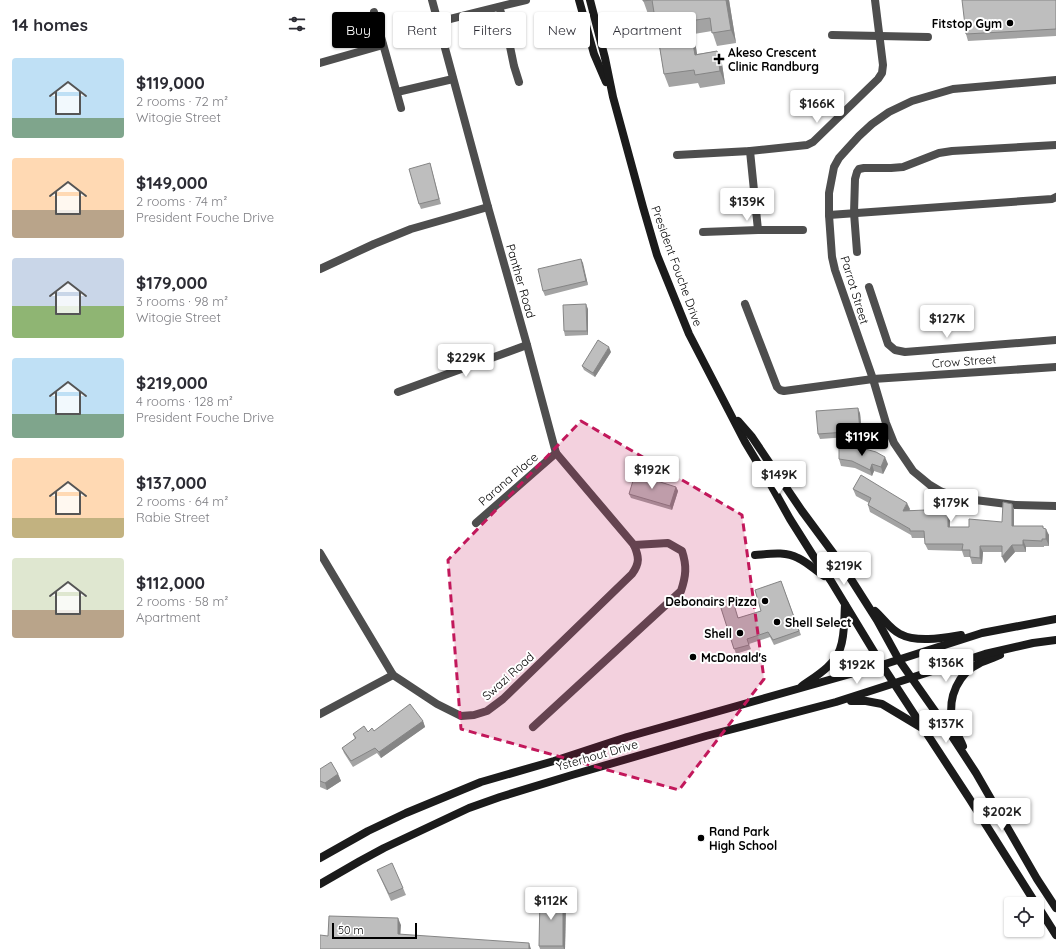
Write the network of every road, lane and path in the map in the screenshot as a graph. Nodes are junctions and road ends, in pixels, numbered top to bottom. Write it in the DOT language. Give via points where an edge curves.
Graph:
graph roads {
  1 [pos="432,0"];
  2 [pos="526,0"];
  3 [pos="579,0"];
  4 [pos="590,0"];
  5 [pos="875,0"];
  6 [pos="499,7"];
  7 [pos="435,12"];
  8 [pos="451,19"];
  9 [pos="832,35"];
  10 [pos="880,37"];
  11 [pos="928,37"];
  12 [pos="372,48"];
  13 [pos="384,48"];
  14 [pos="445,48"];
  15 [pos="320,63"];
  16 [pos="453,79"];
  17 [pos="1056,80"];
  18 [pos="519,82"];
  19 [pos="396,92"];
  20 [pos="613,97"];
  21 [pos="401,108"];
  22 [pos="1056,146"];
  23 [pos="750,151"];
  24 [pos="677,155"];
  25 [pos="1056,197"];
  26 [pos="488,207"];
  27 [pos="854,213"];
  28 [pos="828,215"];
  29 [pos="758,230"];
  30 [pos="803,230"];
  31 [pos="703,232"];
  32 [pos="857,252"];
  33 [pos="320,269"];
  34 [pos="869,287"];
  35 [pos="745,304"];
  36 [pos="1056,340"];
  37 [pos="527,345"];
  38 [pos="1056,367"];
  39 [pos="873,379"];
  40 [pos="398,392"];
  41 [pos="731,413"];
  42 [pos="556,453"];
  43 [pos="1056,506"];
  44 [pos="476,523"];
  45 [pos="634,545"];
  46 [pos="320,553"];
  47 [pos="755,555"];
  48 [pos="831,581"];
  49 [pos="862,597"];
  50 [pos="845,605"];
  51 [pos="1056,619"];
  52 [pos="982,632"];
  53 [pos="1056,640"];
  54 [pos="1033,643"];
  55 [pos="899,660"];
  56 [pos="882,665"];
  57 [pos="393,675"];
  58 [pos="912,678"];
  59 [pos="895,684"];
  60 [pos="798,689"];
  61 [pos="836,702"];
  62 [pos="320,714"];
  63 [pos="533,727"];
  64 [pos="924,730"];
  65 [pos="976,773"];
  66 [pos="320,858"];
  67 [pos="320,884"];
  68 [pos="1032,897"];
  69 [pos="1056,908"];
  70 [pos="1044,916"];
  71 [pos="1056,935"];
  1 -- 7 [label="street, Panther Road"];
  2 -- 6 [label="street"];
  3 -- 20 [label="main road, President Fouche Drive" via="594,54"];
  4 -- 20 [label="main road, President Fouche Drive"];
  5 -- 10 [label="street"];
  6 -- 8 [label="street"];
  6 -- 18 [label="street"];
  9 -- 10 [label="street"];
  10 -- 11 [label="street"];
  10 -- 23 [label="street" via="882,73 813,142 807,145"];
  12 -- 15 [label="street"];
  13 -- 19 [label="street"];
  14 -- 16 [label="street, Panther Road"];
  16 -- 19 [label="street"];
  16 -- 26 [label="street, Panther Road"];
  17 -- 28 [label="street, Parrot Street" via="953,89 912,101 889,112 859,136 836,162 829,194"];
  19 -- 21 [label="street"];
  20 -- 41 [label="main road, President Fouche Drive" via="642,207 658,255 689,334"];
  22 -- 27 [label="street" via="952,151 938,153 903,166 859,169 855,179"];
  23 -- 24 [label="street"];
  23 -- 29 [label="street"];
  25 -- 27 [label="street"];
  26 -- 33 [label="street" via="411,229"];
  26 -- 37 [label="street, Panther Road"];
  27 -- 28 [label="street"];
  27 -- 32 [label="street"];
  28 -- 39 [label="street, Parrot Street" via="835,270"];
  29 -- 30 [label="street"];
  29 -- 31 [label="street"];
  34 -- 36 [label="street" via="888,344 896,350 905,352"];
  35 -- 39 [label="street, Crow Street" via="780,390"];
  37 -- 40 [label="street"];
  37 -- 42 [label="street, Panther Road"];
  38 -- 39 [label="street, Crow Street"];
  39 -- 43 [label="street, Parrot Street" via="894,443 913,471 940,492 959,498 1015,505"];
  41 -- 48 [label="main road, President Fouche Drive" via="790,519"];
  41 -- 49 [label="main road, President Fouche Drive" via="752,437"];
  42 -- 44 [label="street, Parana Place"];
  42 -- 45 [label="street, Panther Road"];
  45 -- 57 [label="street, Swazi Road" via="638,560 632,574 503,699 487,711 461,716 437,704"];
  45 -- 63 [label="street" via="668,543 682,551 685,580 681,591"];
  46 -- 57 [label="street, Swazi Road"];
  47 -- 48 [label="main road" via="791,555"];
  48 -- 50 [label="main road, President Fouche Drive"];
  49 -- 52 [label="main road" via="894,630 911,638 934,639"];
  49 -- 55 [label="main road, President Fouche Drive"];
  50 -- 56 [label="main road, President Fouche Drive"];
  50 -- 60 [label="main road" via="843,638 838,654 825,669"];
  51 -- 52 [label="main road"];
  52 -- 55 [label="main road, Ysterhout Drive"];
  53 -- 54 [label="main road"];
  54 -- 58 [label="main road, Ysterhout Drive" via="985,654"];
  54 -- 65 [label="main road" via="979,663 964,674 956,685 952,702 952,720"];
  55 -- 56 [label="main road, Ysterhout Drive"];
  55 -- 58 [label="main road, President Fouche Drive"];
  56 -- 59 [label="main road, President Fouche Drive"];
  56 -- 60 [label="main road, Ysterhout Drive"];
  57 -- 62 [label="street"];
  58 -- 59 [label="main road, Ysterhout Drive"];
  58 -- 65 [label="main road, President Fouche Drive"];
  59 -- 61 [label="main road, Ysterhout Drive"];
  59 -- 64 [label="main road, President Fouche Drive"];
  60 -- 66 [label="main road, Ysterhout Drive" via="634,735 481,782 406,813"];
  61 -- 64 [label="main road" via="857,700 882,704"];
  61 -- 67 [label="main road, Ysterhout Drive" via="706,736 500,797 469,808 384,848"];
  64 -- 68 [label="main road, President Fouche Drive"];
  65 -- 69 [label="main road"];
  70 -- 71 [label="main road, President Fouche Drive"];
}
